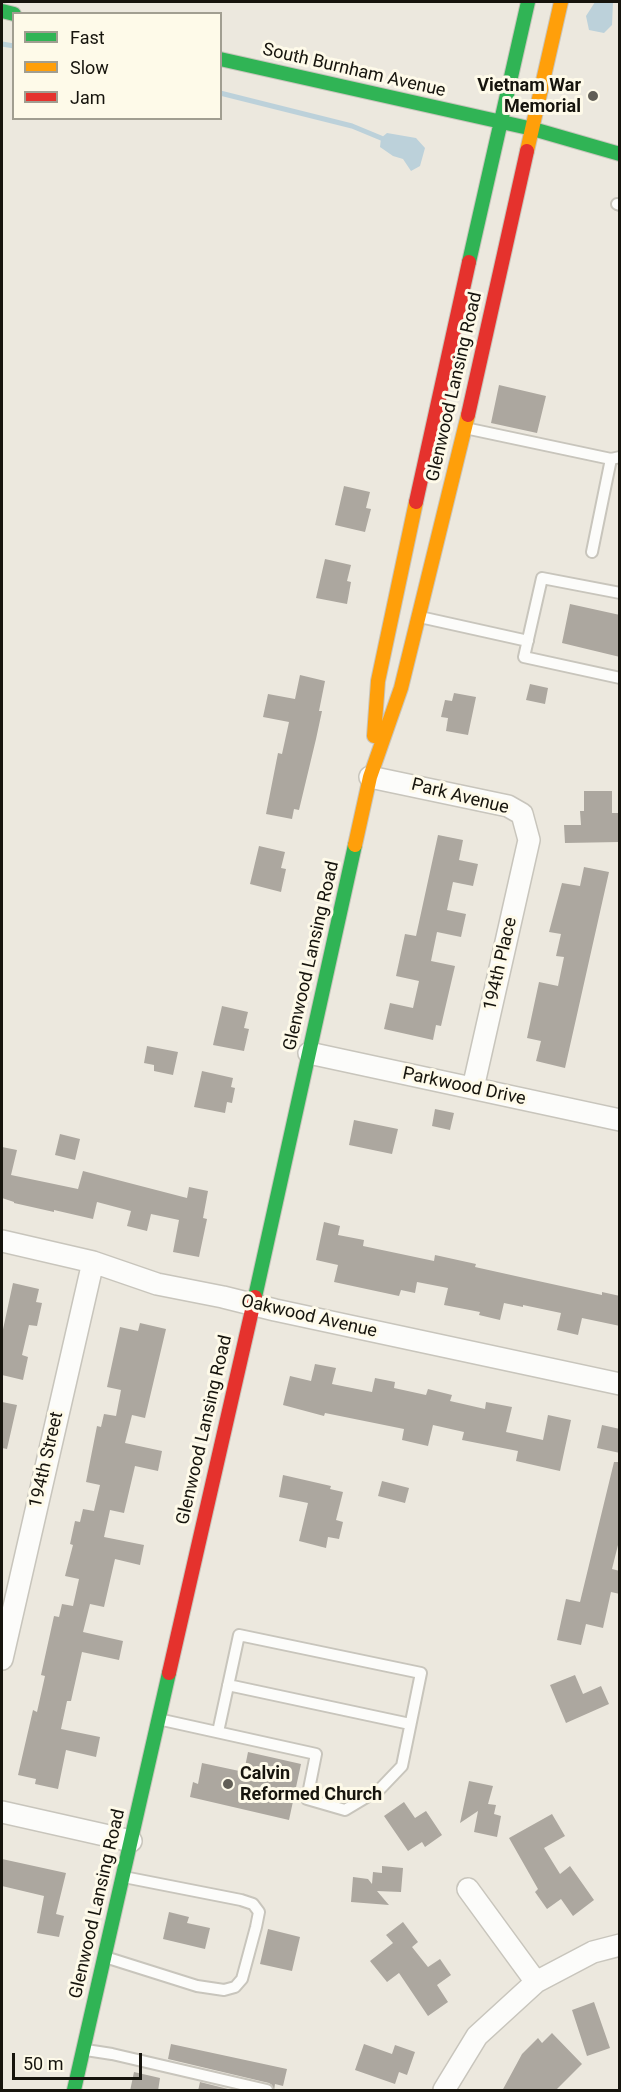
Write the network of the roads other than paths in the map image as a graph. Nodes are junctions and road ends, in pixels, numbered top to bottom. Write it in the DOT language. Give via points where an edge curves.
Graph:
graph roads {
  1 [pos="528,2"];
  2 [pos="561,2"];
  3 [pos="222,59"];
  4 [pos="501,122"];
  5 [pos="533,129"];
  6 [pos="620,154"];
  7 [pos="465,427"];
  8 [pos="615,458"];
  9 [pos="592,552"];
  10 [pos="620,594"];
  11 [pos="417,617"];
  12 [pos="528,641"];
  13 [pos="620,678"];
  14 [pos="370,777"];
  15 [pos="529,840"];
  16 [pos="309,1053"];
  17 [pos="473,1088"];
  18 [pos="620,1120"];
  19 [pos="2,1241"];
  20 [pos="93,1262"];
  21 [pos="252,1305"];
  22 [pos="620,1384"];
  23 [pos="2,1659"];
  24 [pos="228,1685"];
  25 [pos="158,1719"];
  26 [pos="410,1724"];
  27 [pos="218,1732"];
  28 [pos="2,1812"];
  29 [pos="130,1840"];
  30 [pos="123,1876"];
  31 [pos="468,1889"];
  32 [pos="620,1945"];
  33 [pos="104,1957"];
  34 [pos="536,1982"];
  35 [pos="83,2050"];
  36 [pos="74,2091"];
  37 [pos="267,2091"];
  38 [pos="444,2091"];
  1 -- 4 [label="main road, Glenwood Lansing Road"];
  2 -- 5 [label="main road, Glenwood Lansing Road"];
  3 -- 4 [label="main road, South Burnham Avenue"];
  4 -- 5 [label="main road, South Burnham Avenue"];
  4 -- 14 [label="main road, Glenwood Lansing Road" via="378,681"];
  5 -- 6 [label="main road, South Burnham Avenue"];
  5 -- 7 [label="main road, Glenwood Lansing Road"];
  7 -- 8 [label="lane"];
  7 -- 11 [label="main road, Glenwood Lansing Road"];
  8 -- 9 [label="lane"];
  10 -- 12 [label="lane" via="542,578"];
  11 -- 12 [label="lane"];
  11 -- 14 [label="main road, Glenwood Lansing Road" via="401,688"];
  12 -- 13 [label="lane" via="524,657"];
  14 -- 15 [label="street, Park Avenue" via="508,806 522,814"];
  14 -- 16 [label="main road, Glenwood Lansing Road"];
  15 -- 17 [label="street, 194th Place"];
  16 -- 17 [label="street, Parkwood Drive"];
  16 -- 21 [label="main road, Glenwood Lansing Road"];
  17 -- 18 [label="street, Parkwood Drive"];
  19 -- 20 [label="street, Oakwood Avenue"];
  20 -- 21 [label="street, Oakwood Avenue" via="157,1284"];
  20 -- 23 [label="street, 194th Street"];
  21 -- 22 [label="street, Oakwood Avenue"];
  21 -- 25 [label="main road, Glenwood Lansing Road"];
  24 -- 26 [label="lane"];
  24 -- 26 [label="lane" via="239,1635 421,1673"];
  24 -- 27 [label="lane"];
  25 -- 27 [label="lane"];
  25 -- 29 [label="main road, Glenwood Lansing Road"];
  26 -- 27 [label="lane" via="402,1766 380,1789 345,1810 307,1799 316,1754"];
  28 -- 29 [label="street"];
  29 -- 30 [label="main road, Glenwood Lansing Road"];
  30 -- 33 [label="main road, Glenwood Lansing Road"];
  30 -- 33 [label="lane" via="253,1904 259,1912 256,1927 242,1979 235,1987 224,1990 197,1986"];
  31 -- 34 [label="street"];
  32 -- 34 [label="street" via="594,1952"];
  33 -- 35 [label="main road, Glenwood Lansing Road"];
  34 -- 38 [label="street" via="477,2036"];
  35 -- 36 [label="main road, Glenwood Lansing Road"];
  35 -- 37 [label="lane"];
}
